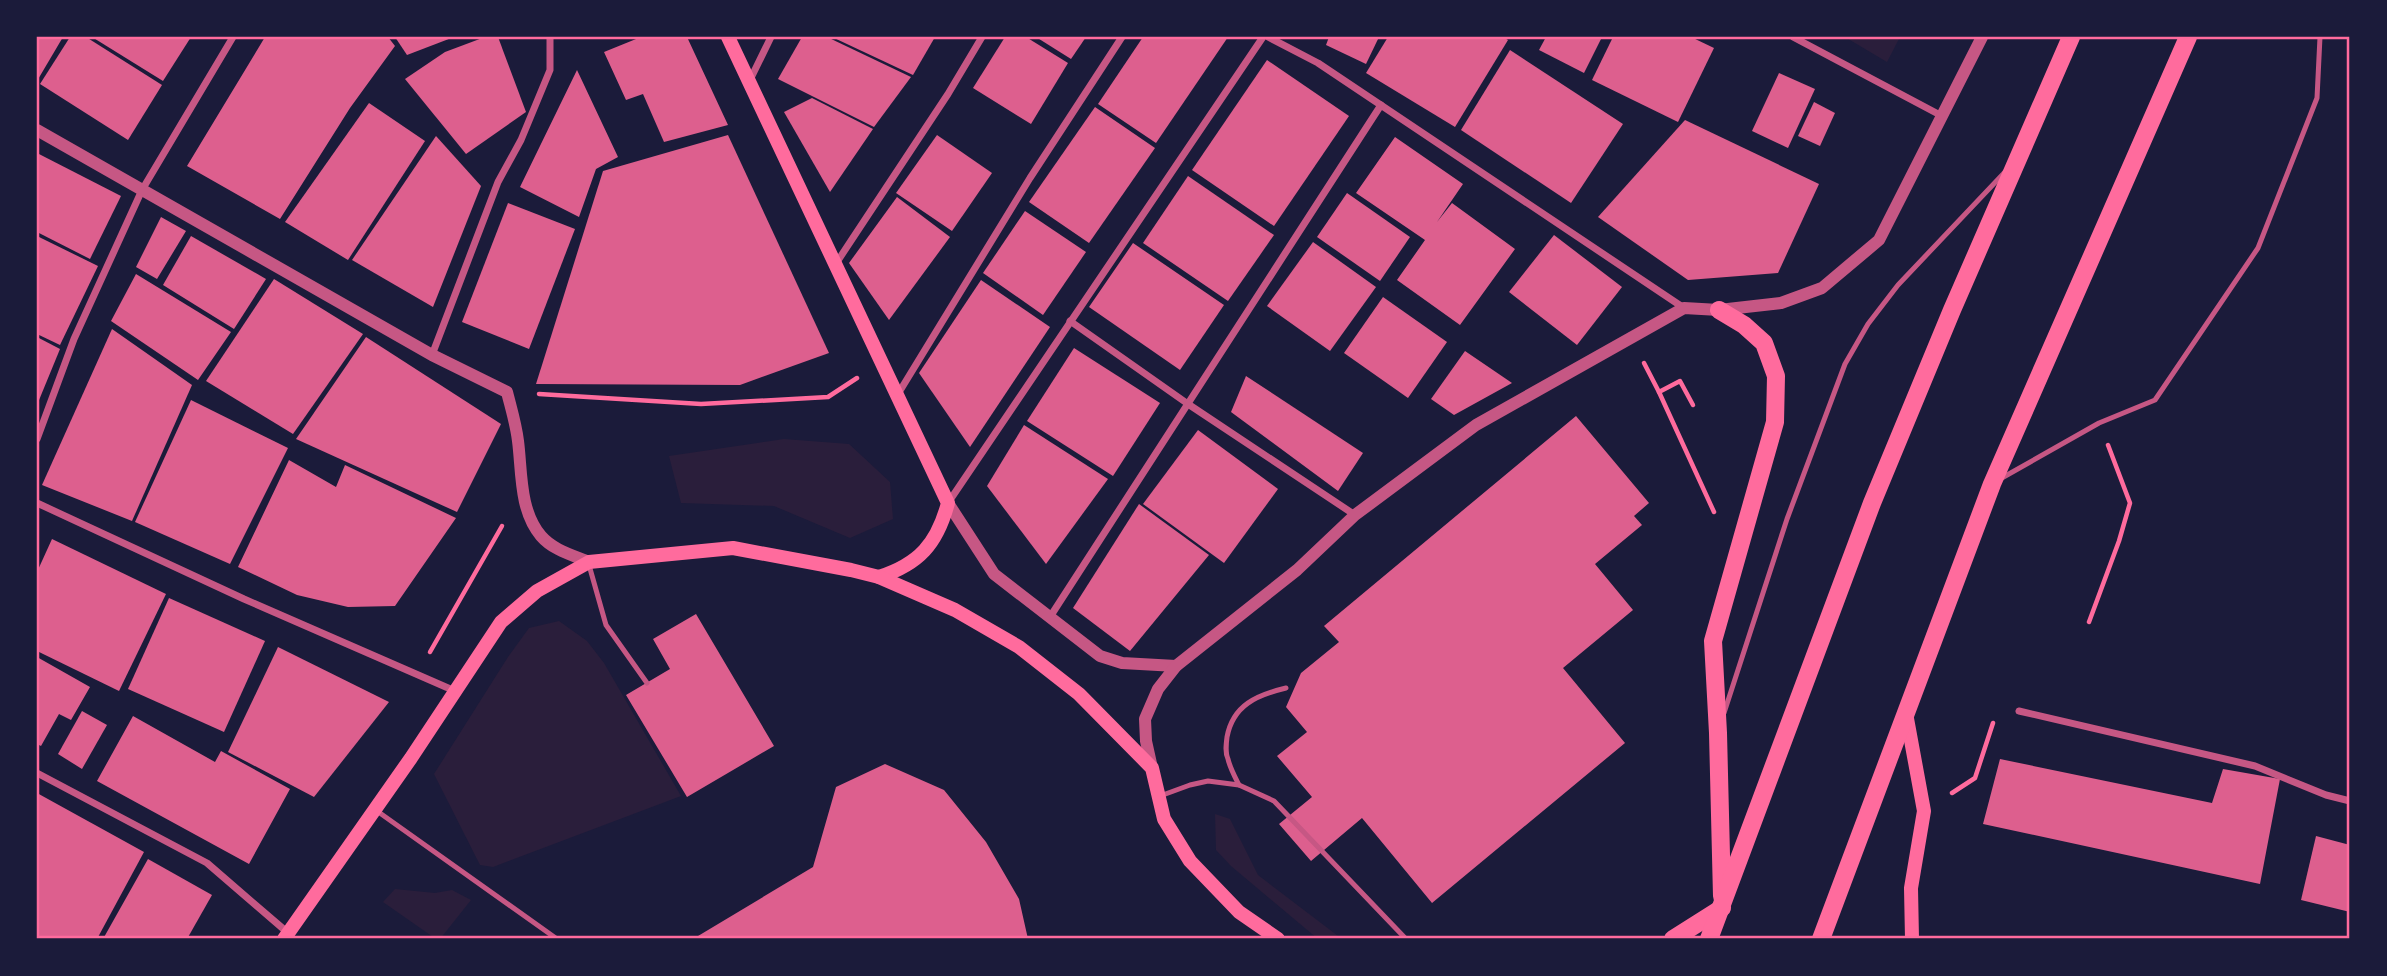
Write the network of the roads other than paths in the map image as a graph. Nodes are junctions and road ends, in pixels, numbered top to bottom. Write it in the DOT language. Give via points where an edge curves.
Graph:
graph roads {
  1 [pos="233,37"];
  2 [pos="550,37"];
  3 [pos="728,37"];
  4 [pos="771,37"];
  5 [pos="982,37"];
  6 [pos="1122,37"];
  7 [pos="1266,37"];
  8 [pos="1793,37"];
  9 [pos="1982,37"];
  10 [pos="2071,37"];
  11 [pos="2188,37"];
  12 [pos="2320,37"];
  13 [pos="750,80"];
  14 [pos="1381,105"];
  15 [pos="1943,117"];
  16 [pos="37,130"];
  17 [pos="2019,157"];
  18 [pos="142,190"];
  19 [pos="835,265"];
  20 [pos="1684,308"];
  21 [pos="1720,310"];
  22 [pos="1070,321"];
  23 [pos="432,355"];
  24 [pos="897,395"];
  25 [pos="1188,404"];
  26 [pos="37,439"];
  27 [pos="1992,484"];
  28 [pos="37,503"];
  29 [pos="948,503"];
  30 [pos="1355,515"];
  31 [pos="589,562"];
  32 [pos="879,577"];
  33 [pos="1050,617"];
  34 [pos="1176,666"];
  35 [pos="647,683"];
  36 [pos="1286,688"];
  37 [pos="455,691"];
  38 [pos="1905,710"];
  39 [pos="2020,711"];
  40 [pos="1718,733"];
  41 [pos="1152,768"];
  42 [pos="37,773"];
  43 [pos="1239,785"];
  44 [pos="1158,796"];
  45 [pos="2350,800"];
  46 [pos="375,809"];
  47 [pos="1722,908"];
  48 [pos="286,937"];
  49 [pos="557,939"];
  50 [pos="1278,939"];
  51 [pos="1406,939"];
  52 [pos="1673,939"];
  53 [pos="1709,939"];
  54 [pos="1821,939"];
  55 [pos="1912,939"];
  1 -- 18 [label="street"];
  2 -- 23 [label="street" via="550,70 521,141 498,182"];
  3 -- 13 [label="main road"];
  4 -- 13 [label="street"];
  5 -- 19 [label="street"];
  6 -- 24 [label="street"];
  7 -- 14 [label="street" via="1318,63"];
  7 -- 22 [label="street"];
  8 -- 15 [label="street"];
  9 -- 15 [label="street"];
  10 -- 17 [label="main road"];
  11 -- 27 [label="main road"];
  12 -- 27 [label="lane" via="2316,98 2258,248 2155,401 2099,423"];
  13 -- 19 [label="main road"];
  14 -- 20 [label="street"];
  14 -- 25 [label="street"];
  15 -- 21 [label="street" via="1879,240 1822,288 1781,303"];
  16 -- 18 [label="street"];
  17 -- 40 [label="lane" via="1898,285 1845,364 1787,519"];
  17 -- 47 [label="main road" via="1872,503"];
  18 -- 23 [label="street"];
  18 -- 26 [label="street" via="74,339"];
  19 -- 24 [label="main road"];
  20 -- 21 [label="street"];
  20 -- 30 [label="street" via="1476,425"];
  21 -- 40 [label="main road" via="1764,343 1776,376 1775,422 1713,641"];
  22 -- 25 [label="street"];
  22 -- 29 [label="street"];
  23 -- 31 [label="street" via="507,392 529,517 541,536 562,552"];
  24 -- 29 [label="main road"];
  25 -- 30 [label="street"];
  25 -- 33 [label="street"];
  27 -- 38 [label="main road"];
  28 -- 37 [label="street"];
  29 -- 32 [label="main road" via="932,543 918,558"];
  29 -- 33 [label="street" via="994,574"];
  30 -- 34 [label="street" via="1256,604"];
  31 -- 32 [label="main road" via="733,548"];
  31 -- 35 [label="lane" via="606,625"];
  31 -- 37 [label="main road" via="537,591 501,622"];
  32 -- 41 [label="main road" via="956,610 1019,647 1079,694"];
  33 -- 34 [label="street" via="1100,656 1122,663"];
  34 -- 41 [label="street" via="1158,689 1145,719"];
  36 -- 43 [label="lane" via="1242,705 1230,725 1227,757"];
  37 -- 46 [label="main road"];
  38 -- 54 [label="main road"];
  38 -- 55 [label="main road" via="1924,811 1911,887"];
  39 -- 45 [label="street" via="2255,766"];
  40 -- 47 [label="main road"];
  41 -- 44 [label="main road"];
  42 -- 48 [label="street" via="207,863"];
  43 -- 44 [label="lane" via="1208,781"];
  43 -- 51 [label="lane" via="1274,801"];
  44 -- 50 [label="main road" via="1164,819 1190,861 1240,912"];
  46 -- 48 [label="main road"];
  46 -- 49 [label="lane"];
  47 -- 52 [label="main road"];
  47 -- 53 [label="main road"];
}
